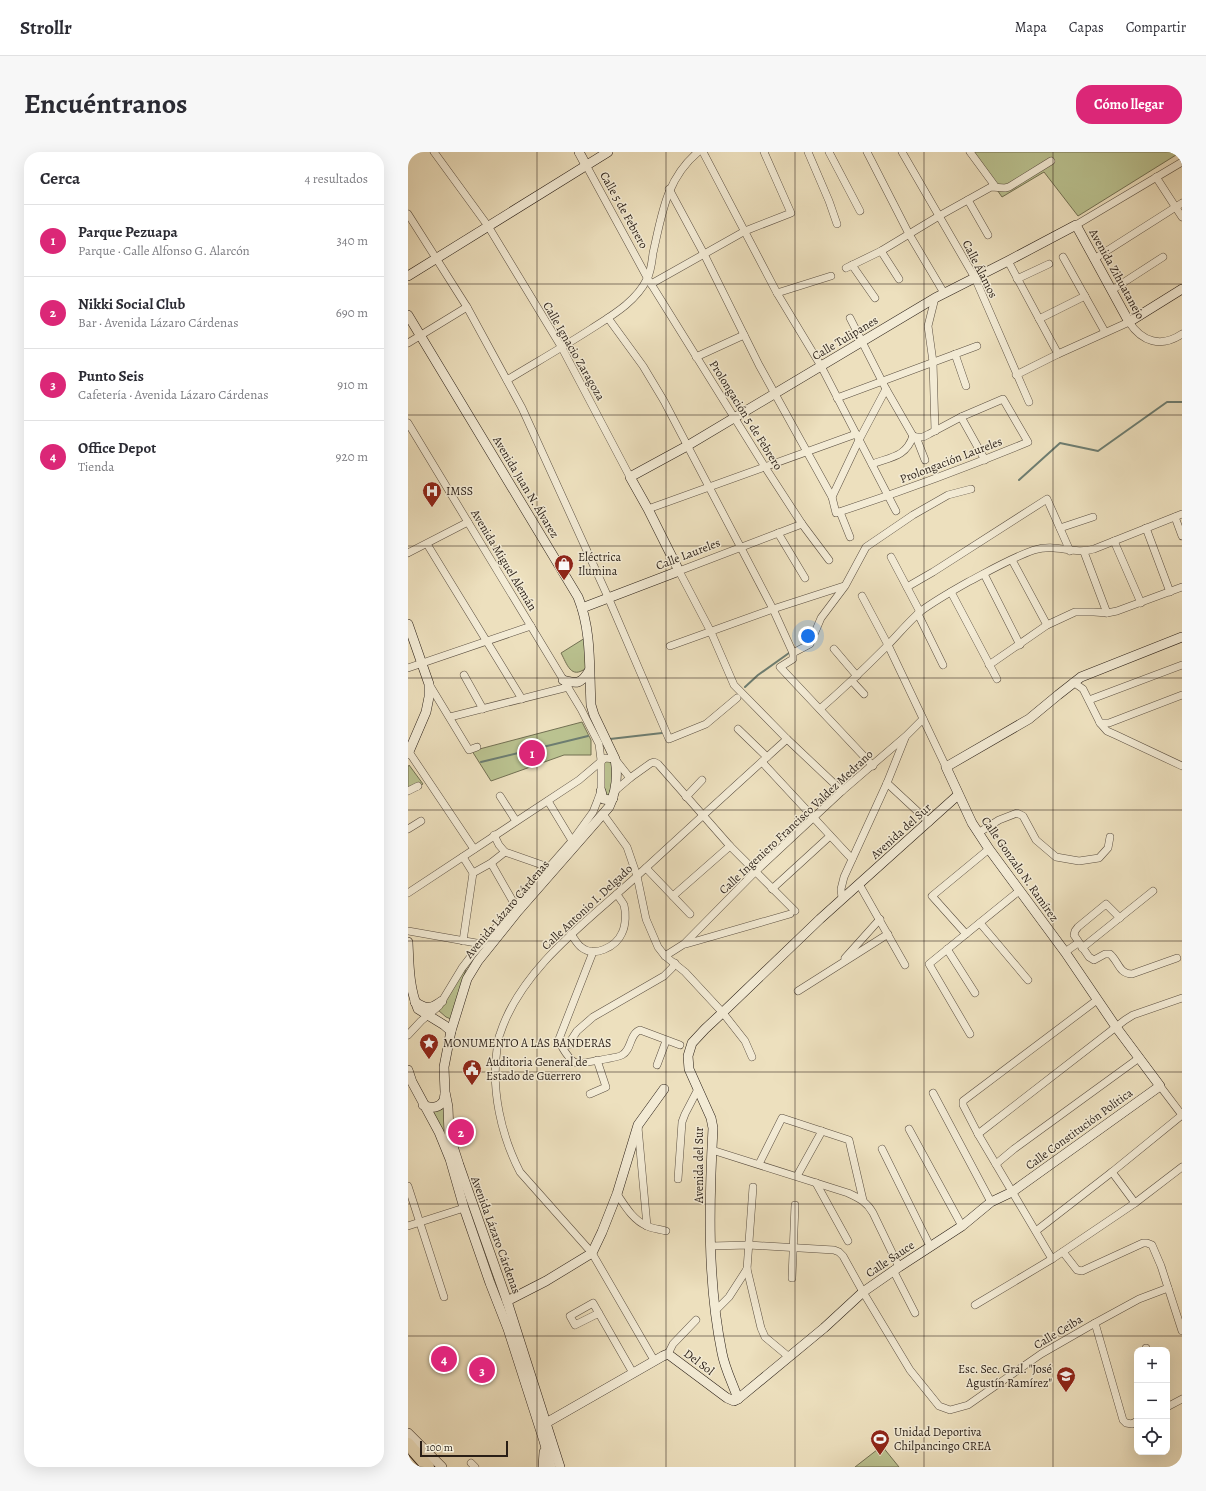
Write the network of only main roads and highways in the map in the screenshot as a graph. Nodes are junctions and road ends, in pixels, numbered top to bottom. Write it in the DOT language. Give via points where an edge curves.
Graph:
graph roads {
  1 [pos="408,1444"];
  2 [pos="408,1452"];
  3 [pos="421,1467"];
  4 [pos="428,1467"];
  1 -- 4 [label="highway"];
  2 -- 3 [label="highway"];
}
